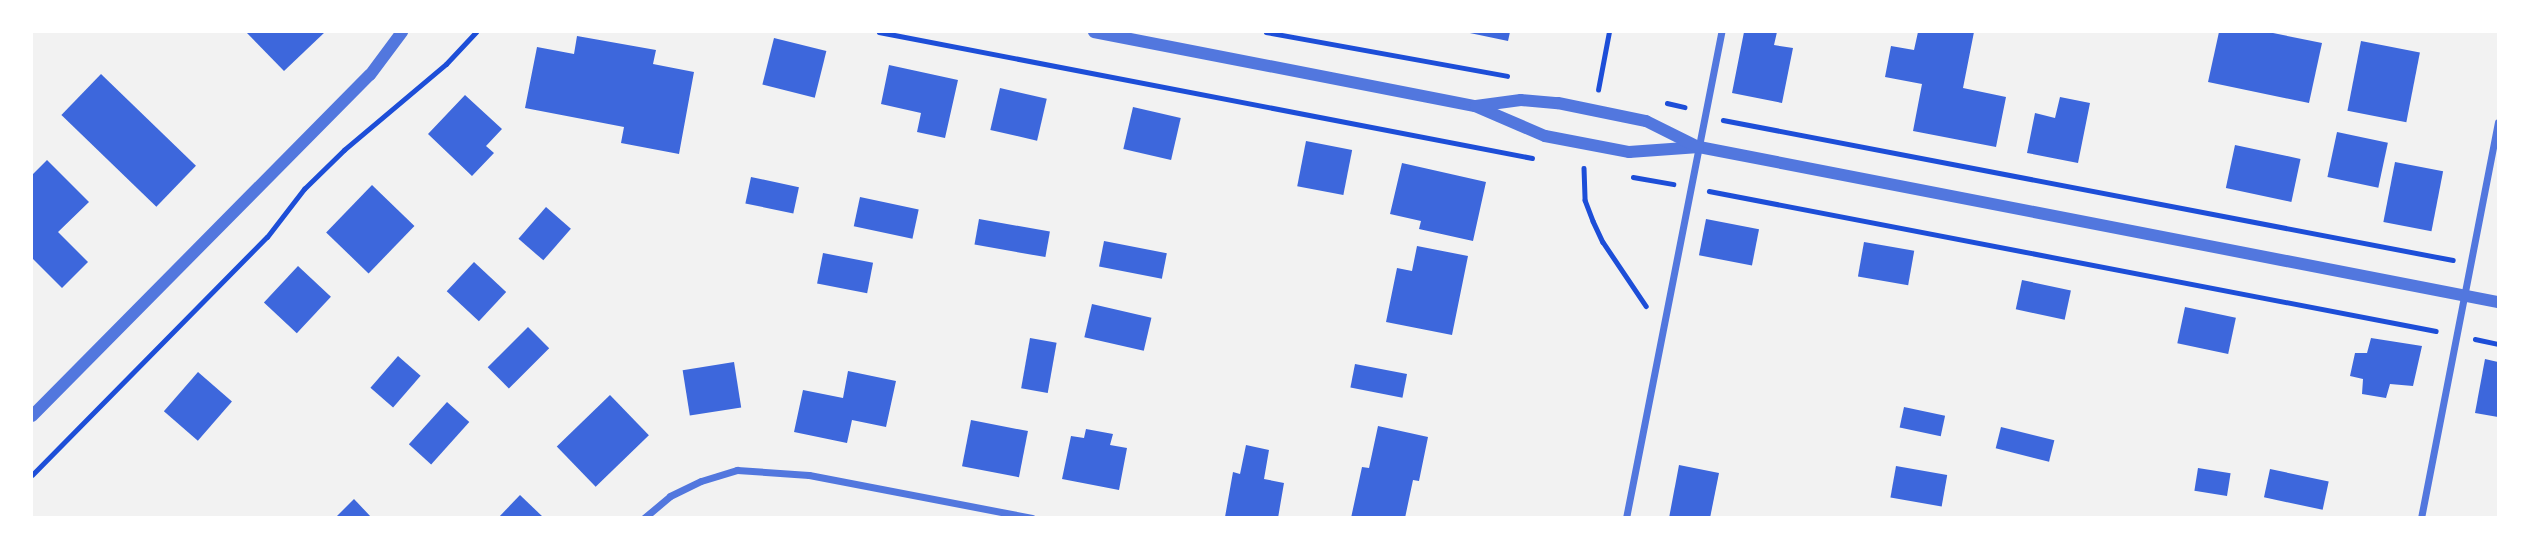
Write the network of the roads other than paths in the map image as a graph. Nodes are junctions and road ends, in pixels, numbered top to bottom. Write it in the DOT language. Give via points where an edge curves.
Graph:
graph roads {
  1 [pos="402,32"];
  2 [pos="1094,32"];
  3 [pos="1721,32"];
  4 [pos="1475,106"];
  5 [pos="2498,122"];
  6 [pos="1699,147"];
  7 [pos="2465,296"];
  8 [pos="2498,302"];
  9 [pos="32,416"];
  10 [pos="644,517"];
  11 [pos="1032,517"];
  12 [pos="1626,517"];
  13 [pos="2421,517"];
  1 -- 9 [label="street" via="361,84"];
  2 -- 4 [label="street"];
  3 -- 6 [label="street"];
  4 -- 6 [label="street" via="1545,136 1629,152"];
  4 -- 6 [label="street" via="1521,100 1570,105 1646,121"];
  5 -- 7 [label="street"];
  6 -- 7 [label="street"];
  6 -- 12 [label="street"];
  7 -- 8 [label="street"];
  7 -- 13 [label="street"];
  10 -- 11 [label="street" via="670,496 737,470 808,475"];
}
